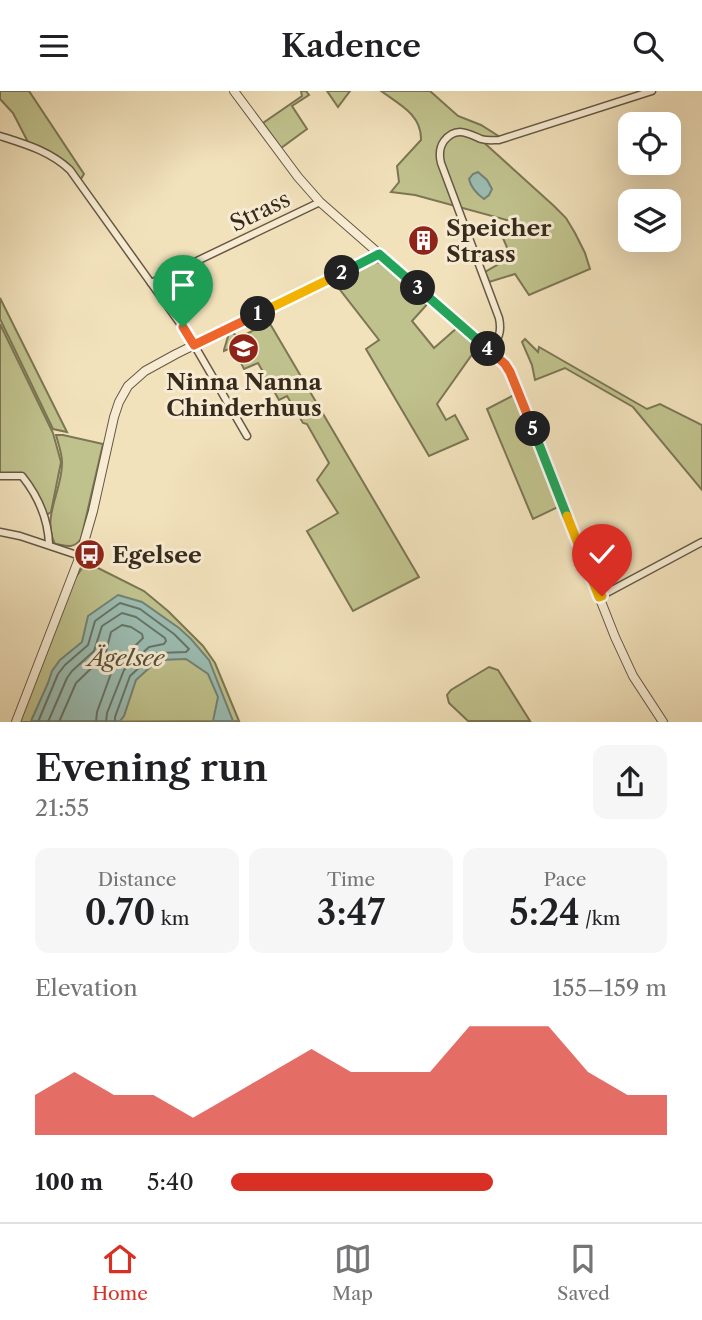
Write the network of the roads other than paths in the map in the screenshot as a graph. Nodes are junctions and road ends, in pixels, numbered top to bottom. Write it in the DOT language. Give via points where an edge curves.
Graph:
graph roads {
  1 [pos="234,91"];
  2 [pos="652,91"];
  3 [pos="0,136"];
  4 [pos="320,202"];
  5 [pos="379,254"];
  6 [pos="151,283"];
  7 [pos="194,345"];
  8 [pos="489,350"];
  9 [pos="247,436"];
  10 [pos="0,476"];
  11 [pos="0,532"];
  12 [pos="702,542"];
  13 [pos="49,544"];
  14 [pos="80,556"];
  15 [pos="599,597"];
  16 [pos="16,722"];
  17 [pos="663,722"];
  1 -- 4 [label="street"];
  2 -- 8 [label="street" via="499,140 459,131 441,146 439,156 499,318 500,336"];
  3 -- 6 [label="street" via="59,159 71,170"];
  4 -- 5 [label="street"];
  4 -- 6 [label="street, Strass"];
  5 -- 7 [label="street"];
  5 -- 8 [label="street"];
  6 -- 7 [label="street"];
  7 -- 9 [label="street"];
  7 -- 14 [label="street" via="145,371 123,394"];
  8 -- 15 [label="street" via="510,372"];
  10 -- 13 [label="street" via="22,476 29,485 45,516"];
  11 -- 13 [label="street"];
  12 -- 15 [label="street"];
  13 -- 14 [label="street"];
  14 -- 16 [label="street"];
  15 -- 17 [label="street" via="633,676"];
}
